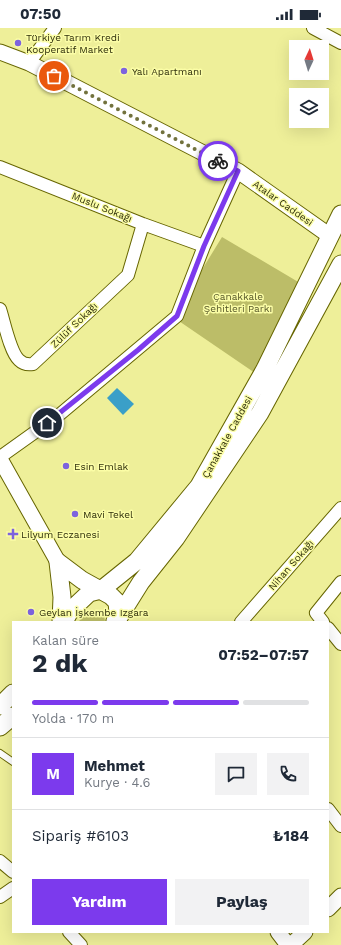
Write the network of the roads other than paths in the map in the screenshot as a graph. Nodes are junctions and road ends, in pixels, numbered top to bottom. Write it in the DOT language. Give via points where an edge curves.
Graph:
graph roads {
  1 [pos="55,28"];
  2 [pos="312,28"];
  3 [pos="341,43"];
  4 [pos="0,52"];
  5 [pos="29,63"];
  6 [pos="0,167"];
  7 [pos="238,171"];
  8 [pos="341,214"];
  9 [pos="143,224"];
  10 [pos="336,239"];
  11 [pos="204,246"];
  12 [pos="341,264"];
  13 [pos="0,309"];
  14 [pos="0,458"];
  15 [pos="341,508"];
  16 [pos="58,562"];
  17 [pos="341,582"];
  18 [pos="101,590"];
  19 [pos="63,621"];
  20 [pos="64,621"];
  21 [pos="115,621"];
  22 [pos="116,621"];
  23 [pos="242,621"];
  24 [pos="322,621"];
  25 [pos="329,629"];
  26 [pos="341,644"];
  27 [pos="12,694"];
  28 [pos="0,706"];
  29 [pos="12,717"];
  30 [pos="0,727"];
  31 [pos="0,753"];
  32 [pos="12,761"];
  33 [pos="329,810"];
  34 [pos="341,826"];
  35 [pos="0,861"];
  36 [pos="12,871"];
  37 [pos="12,889"];
  38 [pos="341,896"];
  39 [pos="0,897"];
  40 [pos="329,908"];
  41 [pos="70,933"];
  42 [pos="279,933"];
  43 [pos="304,933"];
  44 [pos="80,945"];
  45 [pos="288,945"];
  46 [pos="291,945"];
  1 -- 5 [label="street"];
  2 -- 3 [label="street"];
  4 -- 5 [label="street, Atalar Caddesi"];
  5 -- 7 [label="street, Atalar Caddesi"];
  6 -- 9 [label="street, Muslu Sokağı"];
  7 -- 10 [label="street, Atalar Caddesi"];
  7 -- 11 [label="street"];
  8 -- 10 [label="main road, Çanakkale Caddesi"];
  9 -- 11 [label="street, Muslu Sokağı"];
  9 -- 13 [label="street, Zülüf Sokağı" via="128,274 33,364 25,365 18,360"];
  10 -- 18 [label="main road, Çanakkale Caddesi" via="199,486 137,561"];
  11 -- 14 [label="street" via="177,316 59,415"];
  12 -- 22 [label="main road, Çanakkale Caddesi" via="260,413 176,538 141,582"];
  14 -- 16 [label="street"];
  15 -- 23 [label="street, Nihan Sokağı"];
  16 -- 18 [label="main road"];
  16 -- 19 [label="main road"];
  17 -- 24 [label="street" via="316,613"];
  18 -- 20 [label="main road, Çanakkale Caddesi" via="89,594 70,611"];
  18 -- 21 [label="main road" via="117,602"];
  25 -- 26 [label="street"];
  27 -- 28 [label="main road"];
  29 -- 30 [label="main road"];
  31 -- 32 [label="lane"];
  33 -- 34 [label="street"];
  35 -- 36 [label="street"];
  37 -- 39 [label="street"];
  38 -- 40 [label="street"];
  41 -- 44 [label="street"];
  42 -- 45 [label="street"];
  43 -- 46 [label="street"];
}
